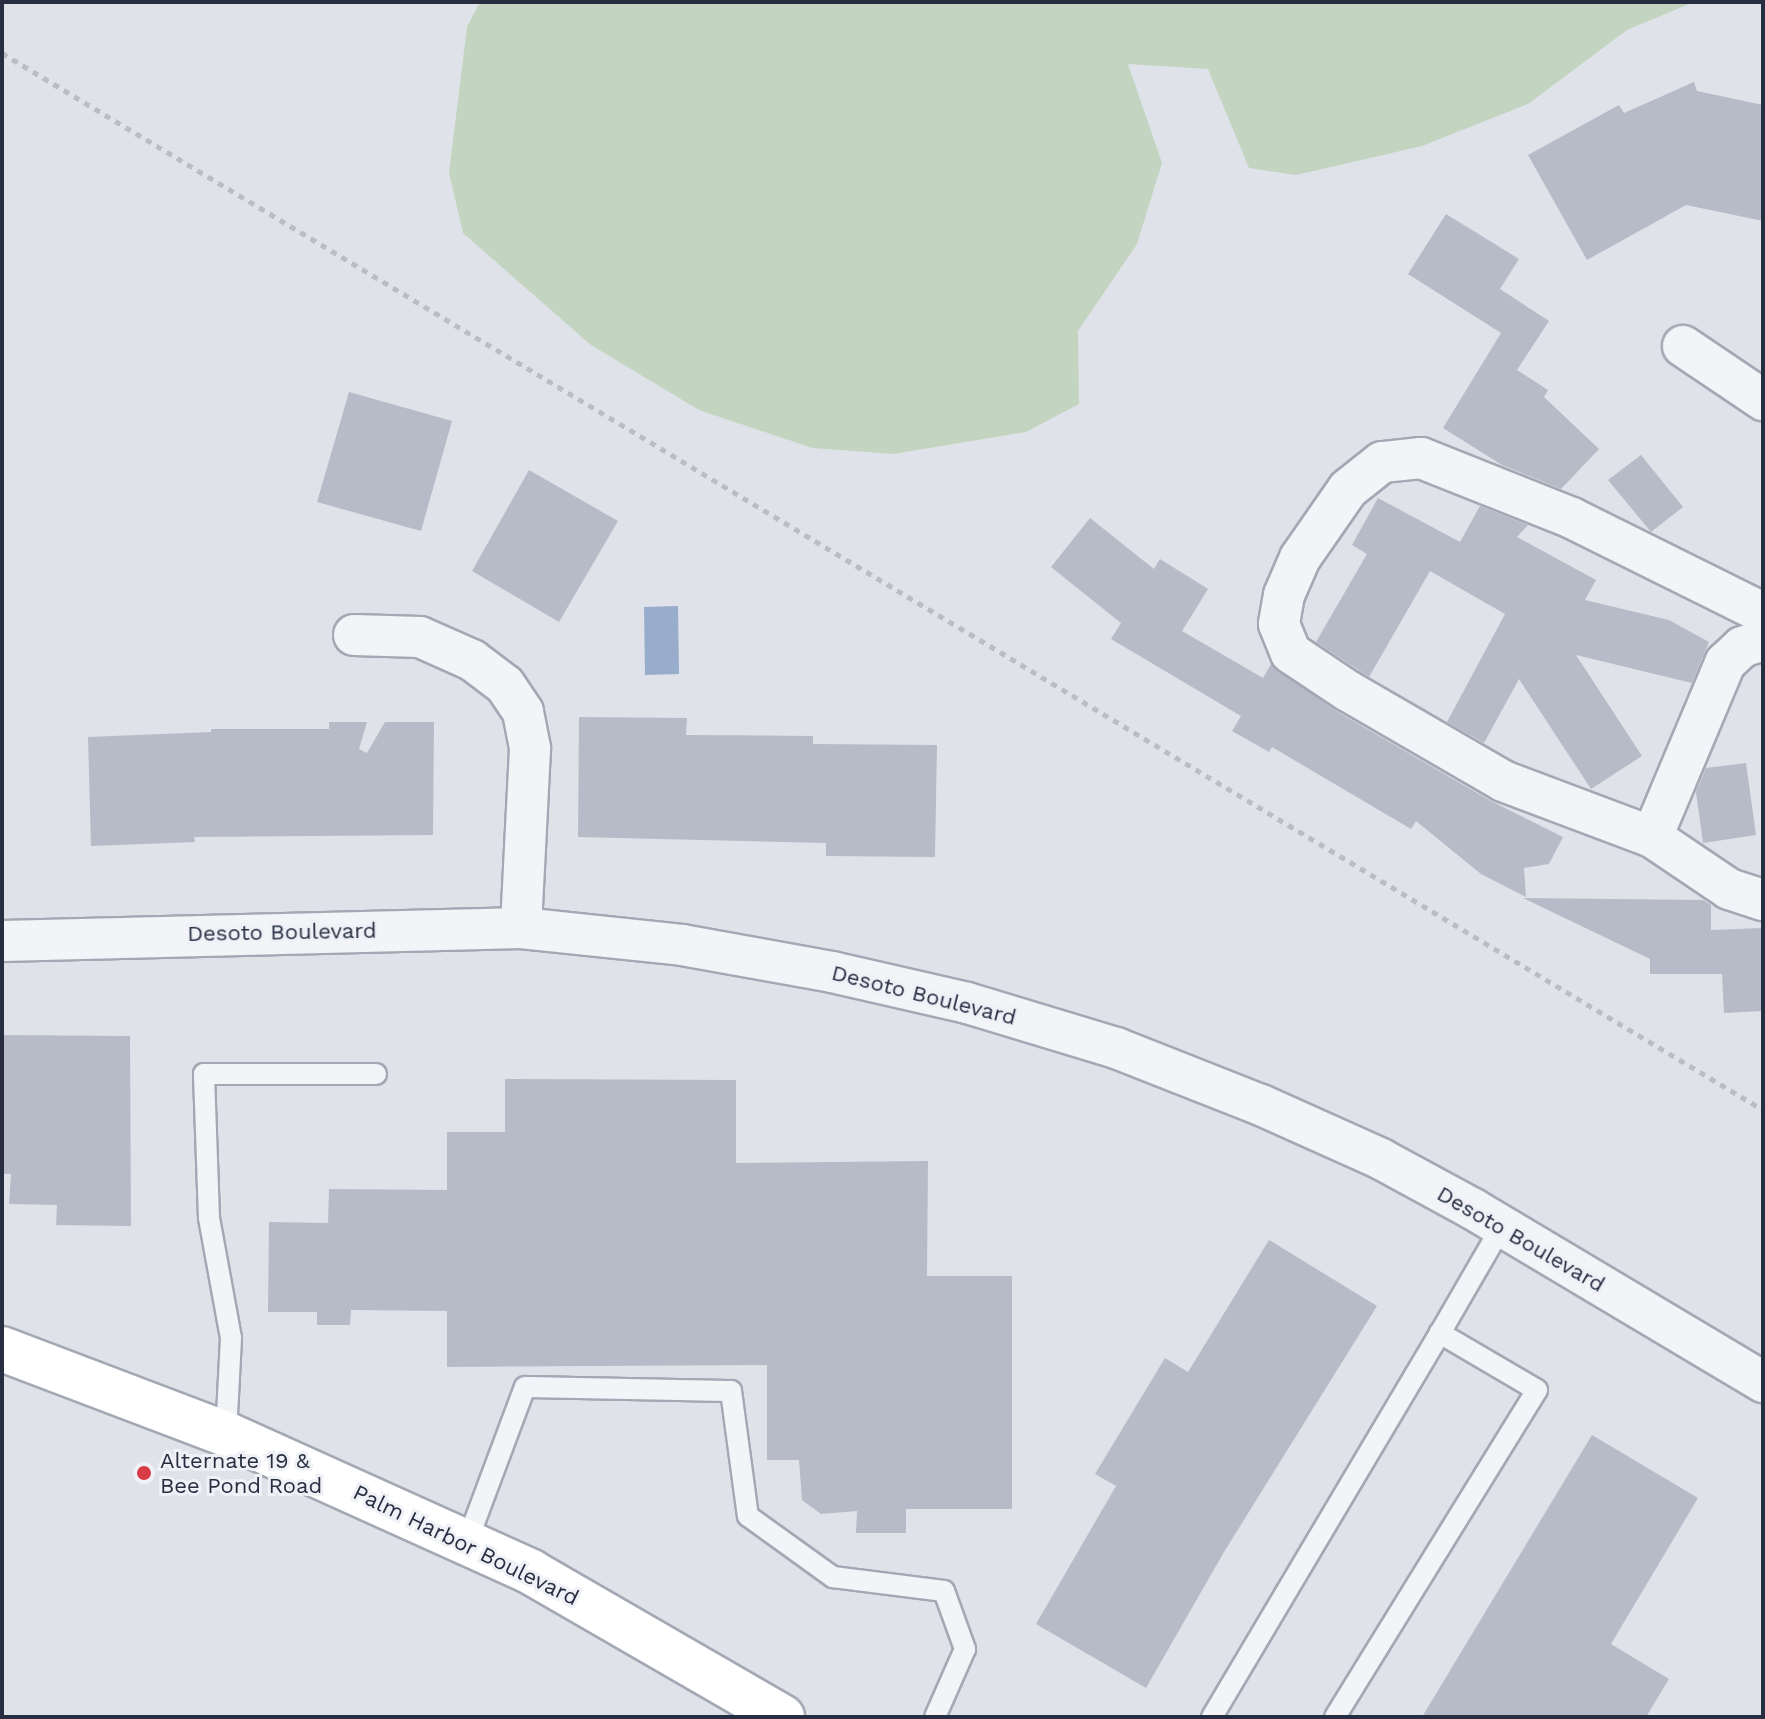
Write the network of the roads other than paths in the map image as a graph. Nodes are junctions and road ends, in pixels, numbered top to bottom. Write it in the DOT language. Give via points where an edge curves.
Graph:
graph roads {
  1 [pos="1683,346"];
  2 [pos="1763,400"];
  3 [pos="1763,613"];
  4 [pos="354,635"];
  5 [pos="1763,640"];
  6 [pos="1652,837"];
  7 [pos="1763,900"];
  8 [pos="521,928"];
  9 [pos="2,941"];
  10 [pos="376,1074"];
  11 [pos="1502,1226"];
  12 [pos="1440,1333"];
  13 [pos="2,1349"];
  14 [pos="1763,1382"];
  15 [pos="226,1434"];
  16 [pos="467,1542"];
  17 [pos="782,1717"];
  18 [pos="935,1717"];
  19 [pos="1212,1717"];
  20 [pos="1335,1717"];
  1 -- 2 [label="street"];
  3 -- 6 [label="street" via="1572,518 1421,458 1382,462 1348,489 1300,558 1284,595 1279,624 1291,653 1503,781"];
  4 -- 8 [label="street" via="420,637 472,660 505,685 523,712 530,749"];
  5 -- 6 [label="street" via="1742,647 1725,663"];
  6 -- 7 [label="street" via="1729,889"];
  8 -- 9 [label="street, Desoto Boulevard"];
  8 -- 11 [label="street, Desoto Boulevard" via="682,945 832,972 997,1012 1116,1048 1381,1159"];
  10 -- 15 [label="lane" via="204,1074 209,1218 231,1338"];
  11 -- 12 [label="lane"];
  11 -- 14 [label="street, Desoto Boulevard"];
  12 -- 19 [label="lane"];
  12 -- 20 [label="lane" via="1537,1390"];
  13 -- 15 [label="main road, Palm Harbor Boulevard"];
  15 -- 16 [label="main road, Palm Harbor Boulevard"];
  16 -- 17 [label="main road, Palm Harbor Boulevard" via="531,1572"];
  16 -- 18 [label="lane" via="525,1387 731,1391 748,1516 833,1577 944,1591 965,1649"];
}
